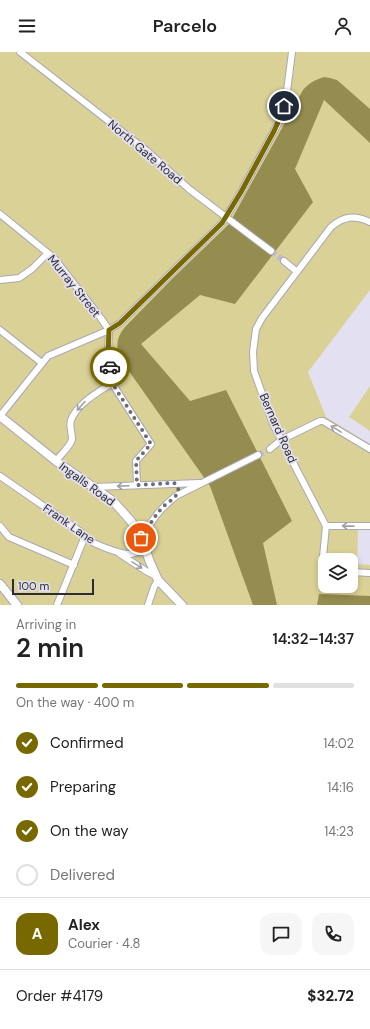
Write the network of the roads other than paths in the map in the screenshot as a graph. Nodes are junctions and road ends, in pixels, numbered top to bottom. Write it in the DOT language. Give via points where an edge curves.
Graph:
graph roads {
  1 [pos="20,52"];
  2 [pos="292,52"];
  3 [pos="0,214"];
  4 [pos="227,218"];
  5 [pos="370,222"];
  6 [pos="271,251"];
  7 [pos="48,253"];
  8 [pos="284,261"];
  9 [pos="296,271"];
  10 [pos="0,280"];
  11 [pos="0,330"];
  12 [pos="109,330"];
  13 [pos="42,363"];
  14 [pos="112,383"];
  15 [pos="0,416"];
  16 [pos="281,440"];
  17 [pos="270,449"];
  18 [pos="370,449"];
  19 [pos="258,455"];
  20 [pos="56,461"];
  21 [pos="0,476"];
  22 [pos="174,483"];
  23 [pos="204,483"];
  24 [pos="137,485"];
  25 [pos="93,487"];
  26 [pos="176,496"];
  27 [pos="0,526"];
  28 [pos="326,526"];
  29 [pos="370,526"];
  30 [pos="85,536"];
  31 [pos="141,538"];
  32 [pos="145,549"];
  33 [pos="119,553"];
  34 [pos="323,553"];
  35 [pos="74,565"];
  36 [pos="358,572"];
  37 [pos="370,573"];
  38 [pos="157,578"];
  39 [pos="0,584"];
  40 [pos="17,605"];
  41 [pos="57,605"];
  42 [pos="148,605"];
  43 [pos="182,605"];
  1 -- 4 [label="street, North Gate Road" via="147,151 189,189"];
  2 -- 4 [label="street" via="287,91 280,118"];
  3 -- 7 [label="street, Murray Street"];
  4 -- 6 [label="street, North Gate Road"];
  4 -- 12 [label="street" via="120,323"];
  5 -- 9 [label="street, Bernard Road" via="354,217 337,222"];
  7 -- 10 [label="street" via="19,278"];
  7 -- 12 [label="street, Murray Street"];
  8 -- 9 [label="street"];
  9 -- 16 [label="street, Bernard Road" via="262,318 256,330 253,352 257,382"];
  11 -- 13 [label="street"];
  12 -- 13 [label="street" via="48,356"];
  12 -- 14 [label="street" via="108,353"];
  13 -- 15 [label="street"];
  14 -- 20 [label="street, one-way" via="88,399 74,415 70,424 71,442"];
  14 -- 24 [label="street" via="151,444 136,461"];
  15 -- 20 [label="street, Ingalls Road"];
  16 -- 17 [label="street"];
  18 -- 16 [label="street, one-way" via="323,421"];
  16 -- 28 [label="street, Bernard Road"];
  19 -- 23 [label="street"];
  20 -- 25 [label="street, Ingalls Road"];
  21 -- 30 [label="street, Frank Lane"];
  22 -- 23 [label="street"];
  22 -- 24 [label="street"];
  22 -- 26 [label="street" via="178,486"];
  23 -- 26 [label="street"];
  24 -- 25 [label="street, one-way"];
  25 -- 31 [label="street, Ingalls Road" via="113,501 130,520"];
  26 -- 31 [label="street" via="156,515"];
  27 -- 35 [label="street" via="10,537"];
  29 -- 28 [label="street, one-way"];
  28 -- 34 [label="street"];
  30 -- 33 [label="street, Frank Lane"];
  30 -- 35 [label="street"];
  31 -- 32 [label="street, Ingalls Road"];
  32 -- 33 [label="street, Frank Lane" via="132,554"];
  32 -- 38 [label="street, Ingalls Road"];
  33 -- 38 [label="street, one-way"];
  35 -- 41 [label="street"];
  36 -- 37 [label="street"];
  38 -- 42 [label="street"];
  38 -- 43 [label="street, Ingalls Road"];
  39 -- 40 [label="street"];
}
